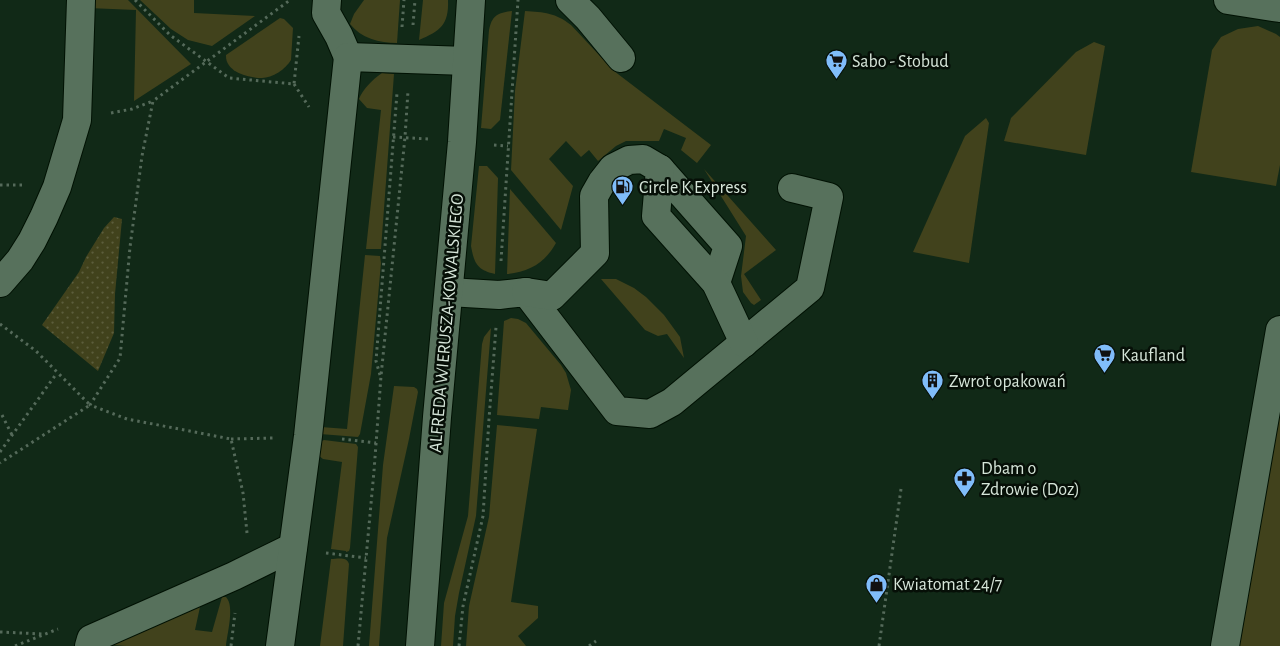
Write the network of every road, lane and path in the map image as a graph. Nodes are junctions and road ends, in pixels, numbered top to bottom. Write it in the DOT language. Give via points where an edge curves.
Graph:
graph roads {
  1 [pos="82,0"];
  2 [pos="135,0"];
  3 [pos="290,0"];
  4 [pos="327,0"];
  5 [pos="416,0"];
  6 [pos="471,0"];
  7 [pos="570,0"];
  8 [pos="1228,0"];
  9 [pos="1280,8"];
  10 [pos="300,28"];
  11 [pos="348,57"];
  12 [pos="621,58"];
  13 [pos="405,59"];
  14 [pos="207,61"];
  15 [pos="467,61"];
  16 [pos="153,101"];
  17 [pos="77,120"];
  18 [pos="0,185"];
  19 [pos="25,185"];
  20 [pos="792,188"];
  21 [pos="0,283"];
  22 [pos="449,292"];
  23 [pos="526,292"];
  24 [pos="0,324"];
  25 [pos="1280,330"];
  26 [pos="744,343"];
  27 [pos="58,373"];
  28 [pos="381,376"];
  29 [pos="90,405"];
  30 [pos="2,415"];
  31 [pos="12,435"];
  32 [pos="281,437"];
  33 [pos="231,439"];
  34 [pos="0,452"];
  35 [pos="0,464"];
  36 [pos="901,489"];
  37 [pos="247,535"];
  38 [pos="293,547"];
  39 [pos="330,553"];
  40 [pos="366,558"];
  41 [pos="60,628"];
  42 [pos="0,632"];
  43 [pos="43,635"];
  44 [pos="596,641"];
  45 [pos="15,646"];
  46 [pos="89,646"];
  47 [pos="280,646"];
  48 [pos="358,646"];
  49 [pos="420,646"];
  50 [pos="589,646"];
  51 [pos="878,646"];
  52 [pos="1225,646"];
  1 -- 17 [label="street"];
  2 -- 14 [label="path" via="170,35"];
  3 -- 14 [label="path"];
  4 -- 11 [label="street" via="326,13"];
  5 -- 13 [label="path"];
  6 -- 15 [label="street, ALFREDA WIERUSZA-KOWALSKIEGO"];
  7 -- 12 [label="street"];
  8 -- 9 [label="street"];
  10 -- 14 [label="path" via="294,84 229,78"];
  11 -- 13 [label="street"];
  11 -- 38 [label="street" via="308,436"];
  13 -- 15 [label="street"];
  13 -- 28 [label="path" via="405,137"];
  13 -- 28 [label="path" via="376,361"];
  14 -- 16 [label="path"];
  15 -- 22 [label="street, ALFREDA WIERUSZA-KOWALSKIEGO"];
  16 -- 17 [label="path" via="132,109"];
  16 -- 29 [label="path" via="130,247 120,358"];
  17 -- 21 [label="street" via="57,187 44,217 20,260"];
  18 -- 19 [label="path"];
  20 -- 26 [label="street" via="829,197 810,288"];
  22 -- 23 [label="street" via="499,295"];
  22 -- 49 [label="street, ALFREDA WIERUSZA-KOWALSKIEGO"];
  23 -- 26 [label="street" via="617,411 650,414 672,402"];
  23 -- 26 [label="street" via="552,296 595,253 594,196 613,168 643,158 660,169 656,216 716,283"];
  24 -- 27 [label="path" via="36,351"];
  25 -- 52 [label="street"];
  27 -- 29 [label="path"];
  27 -- 31 [label="path"];
  28 -- 40 [label="path"];
  29 -- 33 [label="path" via="128,419"];
  29 -- 35 [label="path"];
  30 -- 31 [label="path"];
  31 -- 34 [label="path"];
  32 -- 33 [label="path"];
  33 -- 37 [label="path" via="243,493"];
  36 -- 51 [label="path"];
  38 -- 46 [label="street" via="91,639"];
  38 -- 47 [label="street"];
  39 -- 40 [label="path"];
  40 -- 48 [label="path"];
  41 -- 43 [label="path"];
  42 -- 43 [label="path"];
  43 -- 45 [label="path"];
  44 -- 50 [label="path"];
}
